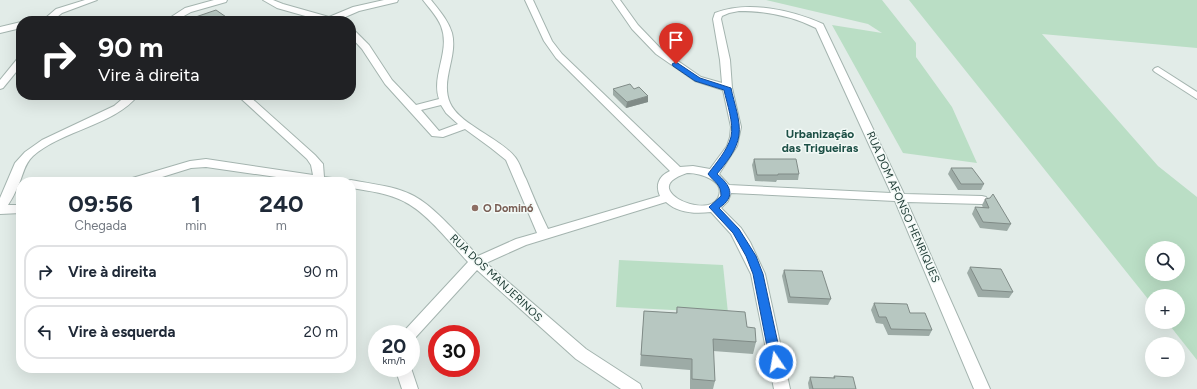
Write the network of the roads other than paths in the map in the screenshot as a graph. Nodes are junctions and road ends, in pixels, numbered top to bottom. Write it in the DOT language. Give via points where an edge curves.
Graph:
graph roads {
  1 [pos="93,0"];
  2 [pos="223,0"];
  3 [pos="267,0"];
  4 [pos="394,0"];
  5 [pos="428,0"];
  6 [pos="529,0"];
  7 [pos="616,0"];
  8 [pos="52,16"];
  9 [pos="178,16"];
  10 [pos="316,16"];
  11 [pos="340,16"];
  12 [pos="16,25"];
  13 [pos="0,30"];
  14 [pos="356,37"];
  15 [pos="16,65"];
  16 [pos="16,66"];
  17 [pos="0,70"];
  18 [pos="1158,70"];
  19 [pos="0,86"];
  20 [pos="727,88"];
  21 [pos="1197,96"];
  22 [pos="129,100"];
  23 [pos="248,100"];
  24 [pos="444,101"];
  25 [pos="414,109"];
  26 [pos="466,125"];
  27 [pos="678,171"];
  28 [pos="713,174"];
  29 [pos="150,177"];
  30 [pos="305,177"];
  31 [pos="319,177"];
  32 [pos="356,185"];
  33 [pos="726,189"];
  34 [pos="899,197"];
  35 [pos="667,198"];
  36 [pos="982,200"];
  37 [pos="713,207"];
  38 [pos="16,209"];
  39 [pos="0,210"];
  40 [pos="544,235"];
  41 [pos="476,262"];
  42 [pos="418,325"];
  43 [pos="406,377"];
  44 [pos="410,389"];
  45 [pos="634,389"];
  46 [pos="782,389"];
  47 [pos="982,389"];
  1 -- 8 [label="street" via="59,11"];
  2 -- 9 [label="street" via="188,10"];
  3 -- 10 [label="street"];
  4 -- 11 [label="street" via="356,9"];
  5 -- 24 [label="street" via="446,26 448,52 442,81"];
  6 -- 27 [label="street" via="548,41 559,56"];
  7 -- 20 [label="street" via="635,28 659,52 698,79"];
  12 -- 13 [label="street"];
  14 -- 25 [label="street" via="366,47 388,82"];
  15 -- 17 [label="street"];
  16 -- 19 [label="street"];
  18 -- 21 [label="street"];
  20 -- 28 [label="street" via="736,128 735,137"];
  20 -- 34 [label="street, RUA DOM AFONSO HENRIQUES" via="725,60 717,19 724,9 745,5 768,8 796,15 820,26"];
  22 -- 39 [label="street" via="118,108 46,142 29,154 21,163"];
  23 -- 31 [label="street" via="311,157 317,164"];
  24 -- 25 [label="street"];
  24 -- 26 [label="street" via="452,113"];
  25 -- 26 [label="street" via="436,134 443,134"];
  26 -- 40 [label="street" via="502,149 511,159"];
  27 -- 28 [label="street" via="695,169"];
  27 -- 35 [label="street" via="665,179 663,191"];
  28 -- 33 [label="street"];
  29 -- 30 [label="street" via="206,163"];
  32 -- 41 [label="street, RUA DOS MANJERINOS" via="386,190 410,199 426,211"];
  33 -- 34 [label="street"];
  33 -- 37 [label="street" via="721,202"];
  34 -- 36 [label="street"];
  34 -- 47 [label="street, RUA DOM AFONSO HENRIQUES"];
  35 -- 37 [label="street" via="693,210"];
  35 -- 40 [label="street"];
  37 -- 46 [label="street" via="736,231 758,274"];
  38 -- 39 [label="street"];
  40 -- 41 [label="street"];
  41 -- 42 [label="street"];
  41 -- 45 [label="street, RUA DOS MANJERINOS" via="581,354"];
  43 -- 44 [label="street"];
}
